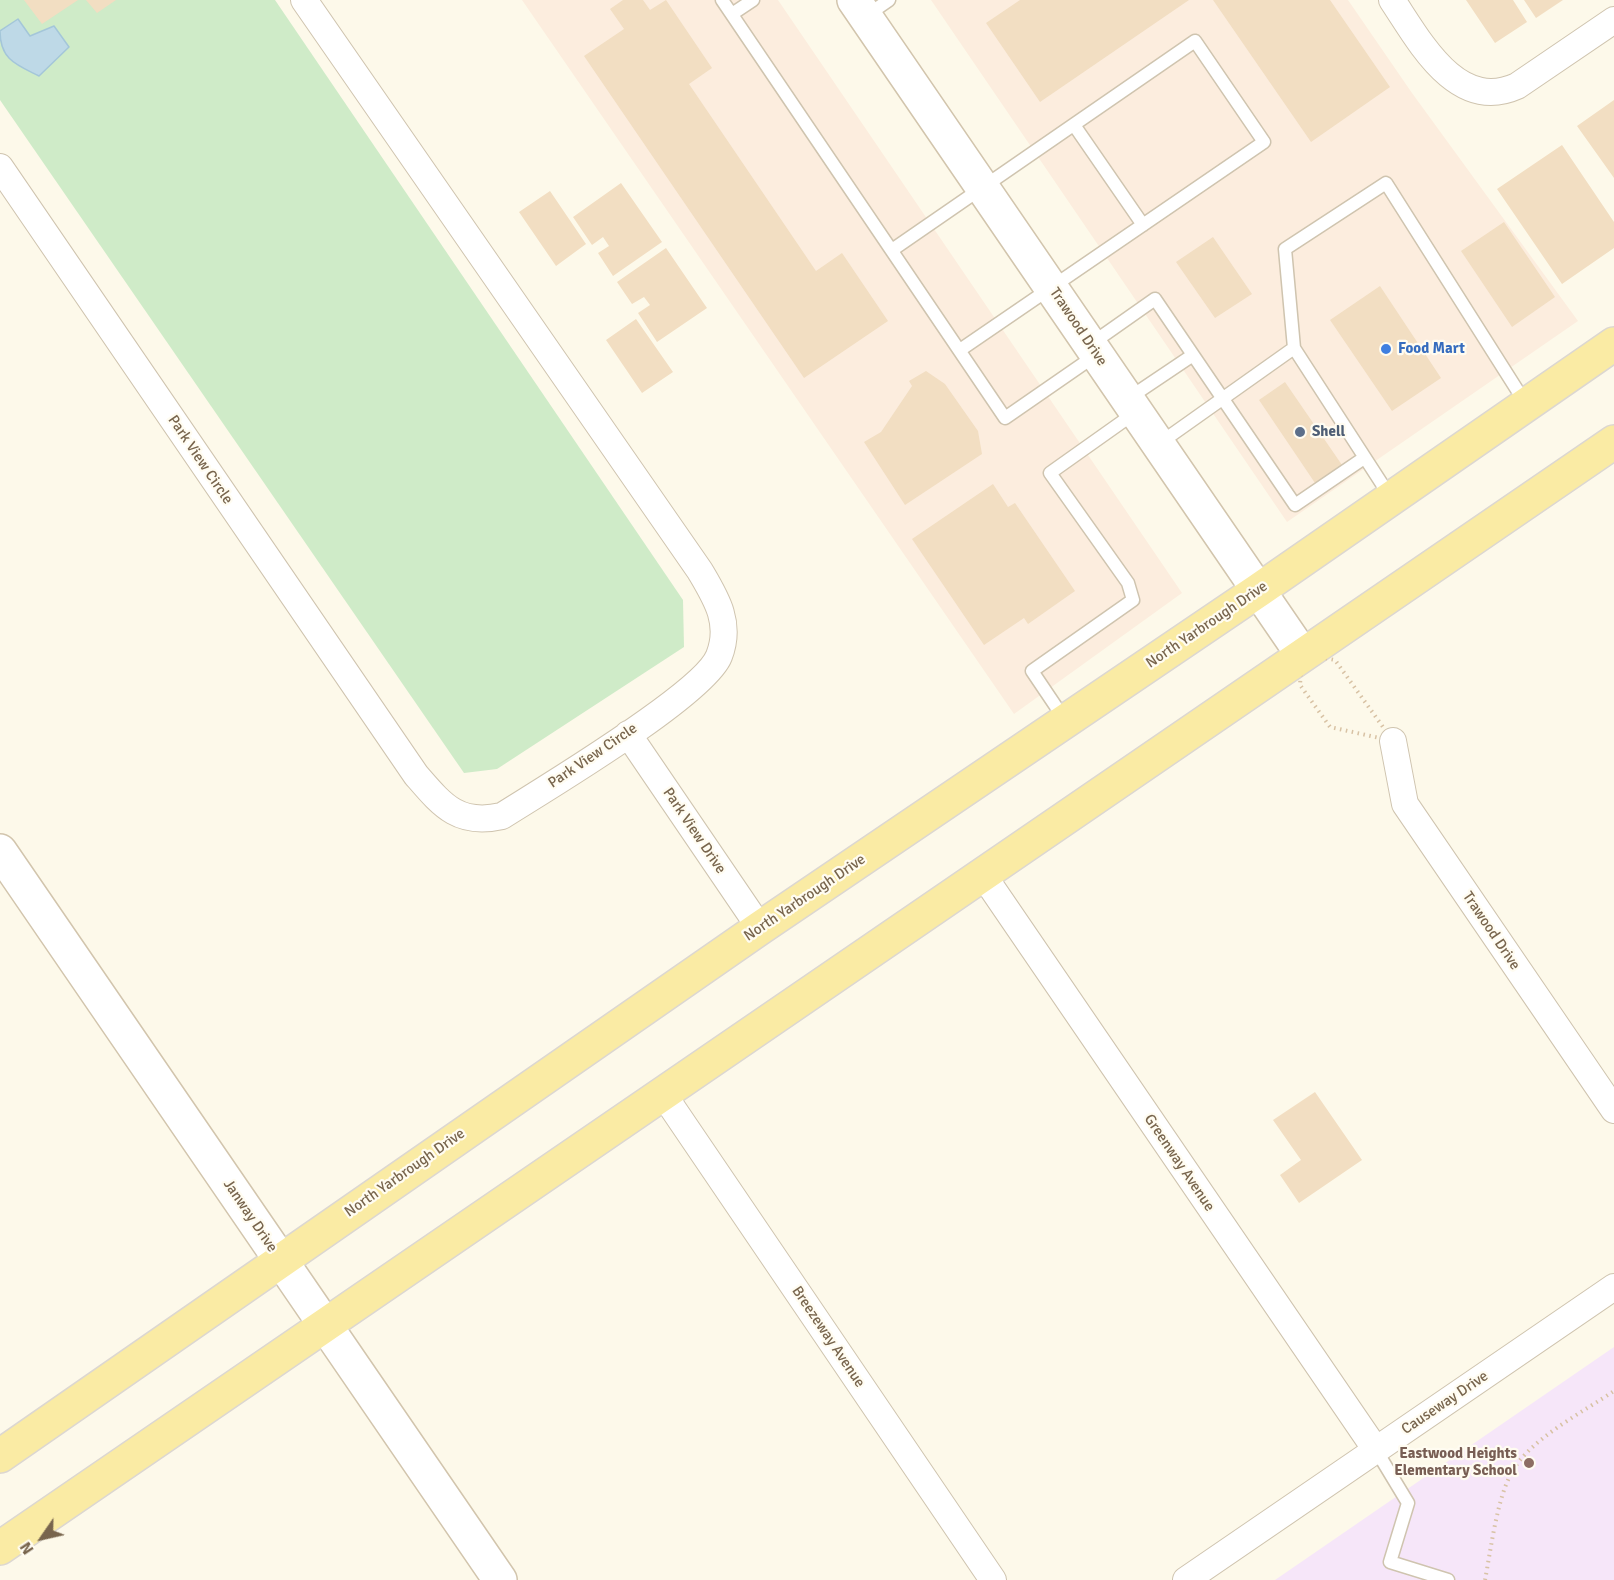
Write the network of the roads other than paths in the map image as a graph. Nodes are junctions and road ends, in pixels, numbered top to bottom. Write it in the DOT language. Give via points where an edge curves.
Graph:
graph roads {
  1 [pos="304,0"];
  2 [pos="722,0"];
  3 [pos="753,0"];
  4 [pos="1392,0"];
  5 [pos="869,5"];
  6 [pos="732,14"];
  7 [pos="1614,20"];
  8 [pos="1074,125"];
  9 [pos="0,167"];
  10 [pos="983,188"];
  11 [pos="1143,225"];
  12 [pos="892,250"];
  13 [pos="1051,288"];
  14 [pos="1614,345"];
  15 [pos="1294,348"];
  16 [pos="960,350"];
  17 [pos="1094,350"];
  18 [pos="1192,355"];
  19 [pos="1222,399"];
  20 [pos="1526,405"];
  21 [pos="1132,406"];
  22 [pos="1614,442"];
  23 [pos="1158,444"];
  24 [pos="1364,458"];
  25 [pos="1391,499"];
  26 [pos="1259,590"];
  27 [pos="1302,654"];
  28 [pos="1066,721"];
  29 [pos="628,734"];
  30 [pos="1393,741"];
  31 [pos="0,851"];
  32 [pos="983,875"];
  33 [pos="760,928"];
  34 [pos="663,1094"];
  35 [pos="1614,1110"];
  36 [pos="280,1259"];
  37 [pos="1614,1287"];
  38 [pos="323,1324"];
  39 [pos="1376,1450"];
  40 [pos="0,1456"];
  41 [pos="0,1548"];
  42 [pos="1213,1570"];
  43 [pos="500,1580"];
  44 [pos="993,1580"];
  45 [pos="1186,1580"];
  46 [pos="1448,1580"];
  1 -- 29 [label="street, Park View Circle" via="720,604 725,623 719,657 703,677"];
  2 -- 6 [label="lane"];
  3 -- 6 [label="lane"];
  4 -- 7 [label="street" via="1441,67 1466,88 1484,94 1502,93 1517,86"];
  5 -- 10 [label="street, Trawood Drive"];
  6 -- 12 [label="lane"];
  8 -- 10 [label="lane"];
  8 -- 11 [label="lane"];
  8 -- 11 [label="lane" via="1195,41 1264,142"];
  9 -- 29 [label="street, Park View Circle" via="416,775 441,803 453,813 477,819 501,816"];
  10 -- 12 [label="lane"];
  10 -- 13 [label="street, Trawood Drive"];
  11 -- 13 [label="lane"];
  12 -- 16 [label="lane"];
  13 -- 16 [label="lane"];
  13 -- 17 [label="street, Trawood Drive"];
  14 -- 20 [label="main road, North Yarbrough Drive"];
  15 -- 19 [label="lane"];
  15 -- 20 [label="lane" via="1285,249 1386,183"];
  15 -- 24 [label="lane"];
  16 -- 17 [label="lane" via="1005,418"];
  17 -- 18 [label="lane" via="1155,299"];
  17 -- 21 [label="street, Trawood Drive"];
  18 -- 19 [label="lane"];
  18 -- 21 [label="lane"];
  19 -- 23 [label="lane"];
  19 -- 24 [label="lane" via="1295,505"];
  20 -- 25 [label="main road, North Yarbrough Drive"];
  21 -- 23 [label="street, Trawood Drive"];
  21 -- 28 [label="lane" via="1050,473 1128,583 1133,600 1032,671"];
  22 -- 27 [label="main road"];
  23 -- 26 [label="street, Trawood Drive"];
  24 -- 25 [label="lane"];
  25 -- 26 [label="main road, North Yarbrough Drive"];
  26 -- 27 [label="street, Trawood Drive"];
  26 -- 28 [label="main road, North Yarbrough Drive"];
  27 -- 32 [label="main road"];
  28 -- 33 [label="main road, North Yarbrough Drive"];
  29 -- 33 [label="street, Park View Drive"];
  30 -- 35 [label="street, Trawood Drive" via="1405,804"];
  31 -- 36 [label="street, Janway Drive"];
  32 -- 34 [label="main road"];
  32 -- 39 [label="street, Greenway Avenue"];
  33 -- 36 [label="main road, North Yarbrough Drive"];
  34 -- 38 [label="main road"];
  34 -- 44 [label="street, Breezeway Avenue"];
  36 -- 38 [label="street, Janway Drive"];
  36 -- 40 [label="main road, North Yarbrough Drive"];
  37 -- 39 [label="street, Causeway Drive"];
  38 -- 41 [label="main road"];
  38 -- 43 [label="street, Janway Drive"];
  39 -- 42 [label="street, Causeway Drive"];
  39 -- 46 [label="lane" via="1408,1503 1390,1562"];
  42 -- 45 [label="street, Causeway Drive"];
}
